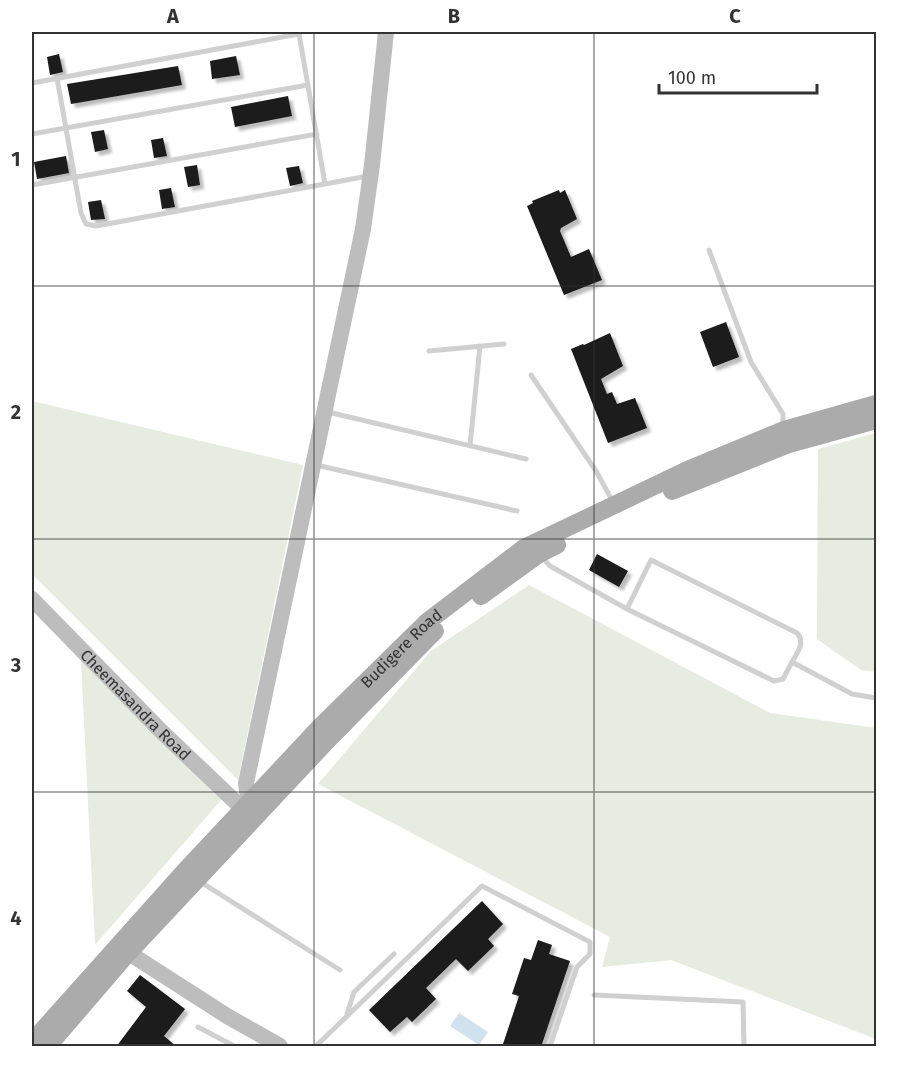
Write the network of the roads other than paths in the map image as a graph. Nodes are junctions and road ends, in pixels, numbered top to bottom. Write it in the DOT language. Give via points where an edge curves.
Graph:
graph roads {
  1 [pos="386,32"];
  2 [pos="57,78"];
  3 [pos="32,83"];
  4 [pos="308,85"];
  5 [pos="66,129"];
  6 [pos="32,134"];
  7 [pos="316,134"];
  8 [pos="370,176"];
  9 [pos="74,178"];
  10 [pos="325,184"];
  11 [pos="32,185"];
  12 [pos="709,250"];
  13 [pos="504,344"];
  14 [pos="480,346"];
  15 [pos="429,351"];
  16 [pos="531,375"];
  17 [pos="876,404"];
  18 [pos="323,411"];
  19 [pos="876,420"];
  20 [pos="784,430"];
  21 [pos="470,446"];
  22 [pos="526,459"];
  23 [pos="312,464"];
  24 [pos="614,504"];
  25 [pos="517,511"];
  26 [pos="538,554"];
  27 [pos="32,599"];
  28 [pos="627,609"];
  29 [pos="792,662"];
  30 [pos="876,698"];
  31 [pos="251,809"];
  32 [pos="198,880"];
  33 [pos="123,949"];
  34 [pos="394,954"];
  35 [pos="340,970"];
  36 [pos="594,995"];
  37 [pos="346,1016"];
  38 [pos="198,1027"];
  39 [pos="32,1042"];
  40 [pos="48,1047"];
  41 [pos="234,1047"];
  42 [pos="280,1047"];
  43 [pos="316,1047"];
  44 [pos="550,1047"];
  45 [pos="744,1047"];
  1 -- 8 [label="street"];
  2 -- 3 [label="lane"];
  2 -- 4 [label="lane" via="299,34"];
  2 -- 5 [label="lane"];
  4 -- 5 [label="lane"];
  4 -- 7 [label="lane"];
  5 -- 6 [label="lane"];
  5 -- 9 [label="lane"];
  7 -- 9 [label="lane"];
  7 -- 10 [label="lane"];
  8 -- 10 [label="lane"];
  8 -- 18 [label="street" via="363,229"];
  9 -- 10 [label="lane" via="86,224 96,226"];
  9 -- 11 [label="lane"];
  12 -- 20 [label="lane" via="751,362 783,414"];
  13 -- 14 [label="lane"];
  14 -- 15 [label="lane"];
  14 -- 21 [label="lane"];
  16 -- 24 [label="lane"];
  17 -- 20 [label="main road, Budigere Road"];
  18 -- 21 [label="lane"];
  18 -- 23 [label="street"];
  19 -- 26 [label="main road, Budigere Road" via="789,444 698,479"];
  20 -- 24 [label="main road, Budigere Road"];
  21 -- 22 [label="lane"];
  23 -- 25 [label="lane"];
  23 -- 31 [label="street" via="246,783"];
  24 -- 31 [label="main road, Budigere Road" via="524,548 427,622 320,727"];
  26 -- 28 [label="lane" via="550,566"];
  26 -- 31 [label="main road, Budigere Road" via="430,635 324,744"];
  27 -- 31 [label="street, Cheemasandra Road" via="161,731"];
  28 -- 29 [label="lane" via="774,681 783,679"];
  28 -- 29 [label="lane" via="651,560 798,633 802,642"];
  29 -- 30 [label="lane" via="852,694"];
  31 -- 32 [label="main road, Budigere Road"];
  31 -- 33 [label="main road, Budigere Road"];
  32 -- 33 [label="main road, Budigere Road"];
  32 -- 35 [label="lane"];
  33 -- 39 [label="main road, Budigere Road"];
  33 -- 40 [label="main road, Budigere Road"];
  33 -- 42 [label="street"];
  34 -- 37 [label="lane" via="354,992"];
  36 -- 45 [label="lane" via="743,1002"];
  37 -- 43 [label="lane"];
  37 -- 44 [label="lane" via="482,886 590,942 590,954 577,967"];
  38 -- 41 [label="lane"];
}
